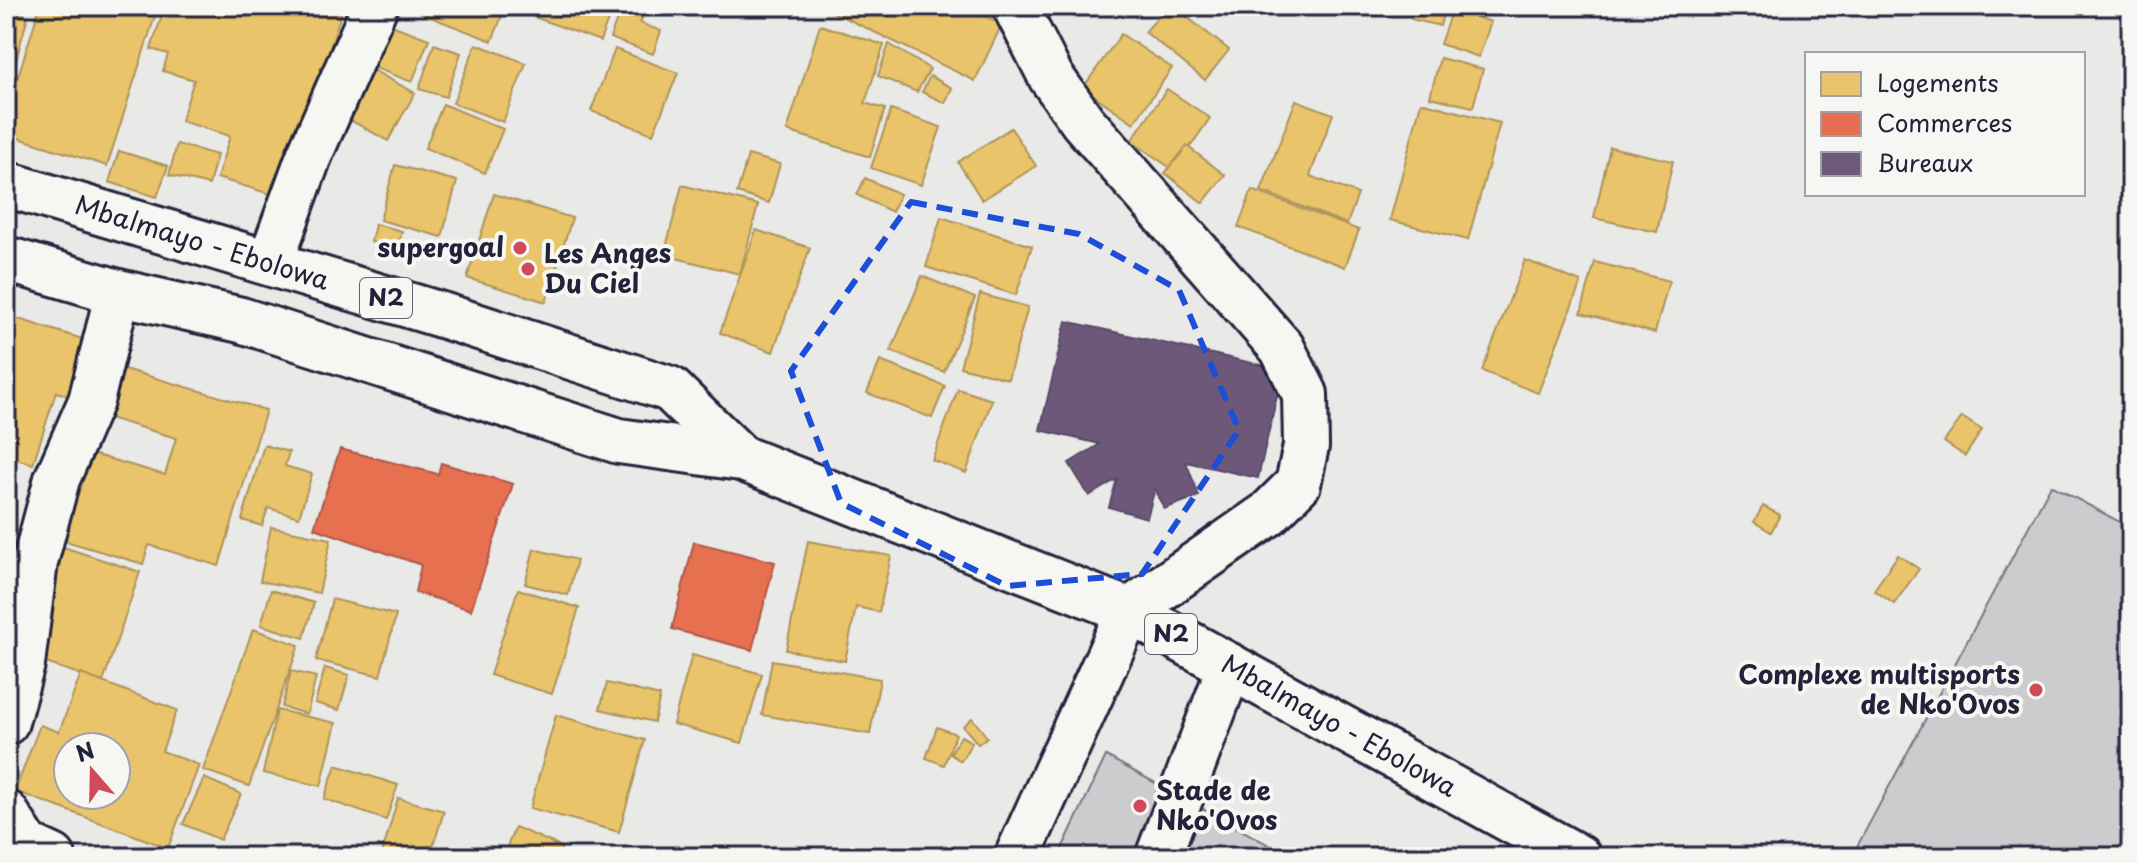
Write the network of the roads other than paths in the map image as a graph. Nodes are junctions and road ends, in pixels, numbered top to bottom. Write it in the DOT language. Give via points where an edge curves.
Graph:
graph roads {
  1 [pos="375,6"];
  2 [pos="1015,6"];
  3 [pos="6,184"];
  4 [pos="6,259"];
  5 [pos="270,263"];
  6 [pos="118,292"];
  7 [pos="741,458"];
  8 [pos="1129,611"];
  9 [pos="1230,666"];
  10 [pos="6,722"];
  11 [pos="6,813"];
  12 [pos="53,857"];
  13 [pos="1017,857"];
  14 [pos="1158,857"];
  15 [pos="1578,857"];
  1 -- 5 [label="main road" via="309,156"];
  2 -- 8 [label="main road" via="1051,77 1083,122 1282,348 1305,394 1306,446 1298,484 1268,514"];
  3 -- 5 [label="main road, Mbalmayo - Ebolowa / N2"];
  4 -- 6 [label="main road, Mbalmayo - Ebolowa / N2"];
  5 -- 7 [label="main road, Mbalmayo - Ebolowa / N2" via="670,389"];
  6 -- 7 [label="main road, Mbalmayo - Ebolowa / N2" via="241,320 619,441"];
  6 -- 10 [label="main road" via="91,401 57,479 38,548 22,664"];
  7 -- 8 [label="main road, Mbalmayo - Ebolowa / N2"];
  8 -- 9 [label="main road, Mbalmayo - Ebolowa / N2"];
  8 -- 13 [label="main road"];
  9 -- 14 [label="main road"];
  9 -- 15 [label="main road, Mbalmayo - Ebolowa / N2"];
  11 -- 12 [label="main road" via="27,845"];
}
